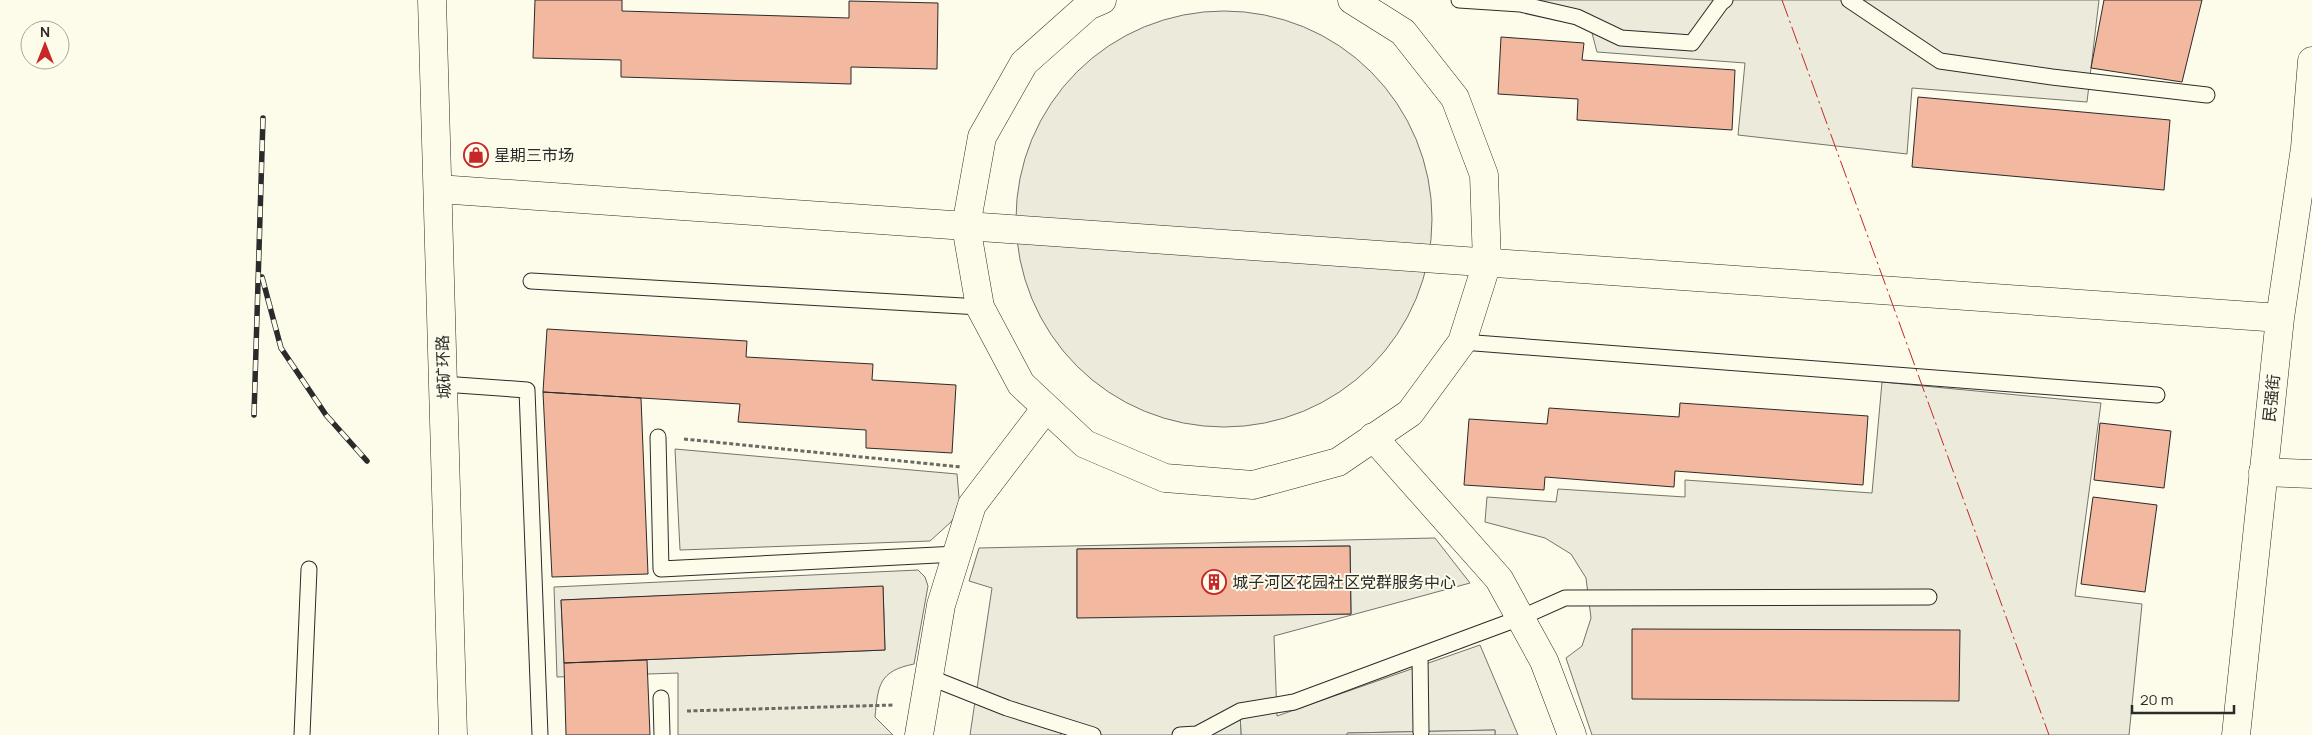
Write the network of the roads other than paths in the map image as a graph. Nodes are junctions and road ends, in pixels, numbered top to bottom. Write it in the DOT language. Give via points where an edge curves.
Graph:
graph roads {
  1 [pos="432,0"];
  2 [pos="1102,0"];
  3 [pos="1352,0"];
  4 [pos="1460,0"];
  5 [pos="1725,0"];
  6 [pos="1849,0"];
  7 [pos="2312,62"];
  8 [pos="2208,95"];
  9 [pos="438,189"];
  10 [pos="966,226"];
  11 [pos="1487,263"];
  12 [pos="530,281"];
  13 [pos="980,307"];
  14 [pos="2280,318"];
  15 [pos="1462,342"];
  16 [pos="443,384"];
  17 [pos="2157,394"];
  18 [pos="1046,408"];
  19 [pos="658,437"];
  20 [pos="1373,437"];
  21 [pos="2263,472"];
  22 [pos="2312,474"];
  23 [pos="957,554"];
  24 [pos="309,569"];
  25 [pos="1929,597"];
  26 [pos="1520,618"];
  27 [pos="1420,656"];
  28 [pos="929,677"];
  29 [pos="661,705"];
  30 [pos="1420,732"];
  31 [pos="302,735"];
  32 [pos="453,735"];
  33 [pos="540,735"];
  34 [pos="662,735"];
  35 [pos="920,735"];
  36 [pos="1093,735"];
  37 [pos="1180,735"];
  38 [pos="1572,735"];
  39 [pos="2236,735"];
  1 -- 9 [label="street, 城矿环路"];
  2 -- 10 [label="street" via="1088,6 1024,63 982,137"];
  3 -- 11 [label="street" via="1403,32 1455,98 1484,175"];
  4 -- 5 [label="lane" via="1520,4 1577,17 1621,38 1692,43"];
  6 -- 8 [label="lane" via="1940,61"];
  7 -- 14 [label="street, 民强街" via="2305,148"];
  9 -- 10 [label="street"];
  9 -- 16 [label="street, 城矿环路"];
  10 -- 11 [label="street"];
  10 -- 13 [label="street"];
  11 -- 14 [label="street"];
  11 -- 15 [label="street"];
  12 -- 13 [label="lane"];
  13 -- 18 [label="street" via="1021,384"];
  14 -- 21 [label="street, 民强街"];
  15 -- 17 [label="lane"];
  15 -- 20 [label="street" via="1410,413"];
  16 -- 32 [label="street, 城矿环路"];
  16 -- 33 [label="lane" via="526,390"];
  18 -- 20 [label="street" via="1085,444 1165,478 1253,485 1338,462"];
  18 -- 23 [label="street" via="972,505"];
  19 -- 23 [label="lane" via="661,569"];
  20 -- 26 [label="street" via="1499,579"];
  21 -- 22 [label="street"];
  21 -- 39 [label="street, 民强街"];
  23 -- 28 [label="street" via="941,605"];
  24 -- 31 [label="lane"];
  25 -- 26 [label="lane" via="1565,598"];
  26 -- 27 [label="lane"];
  26 -- 38 [label="street" via="1544,661"];
  27 -- 30 [label="lane"];
  27 -- 37 [label="lane" via="1294,702 1240,711 1197,734"];
  28 -- 35 [label="street"];
  28 -- 36 [label="lane" via="1006,708"];
  29 -- 34 [label="lane"];
}
